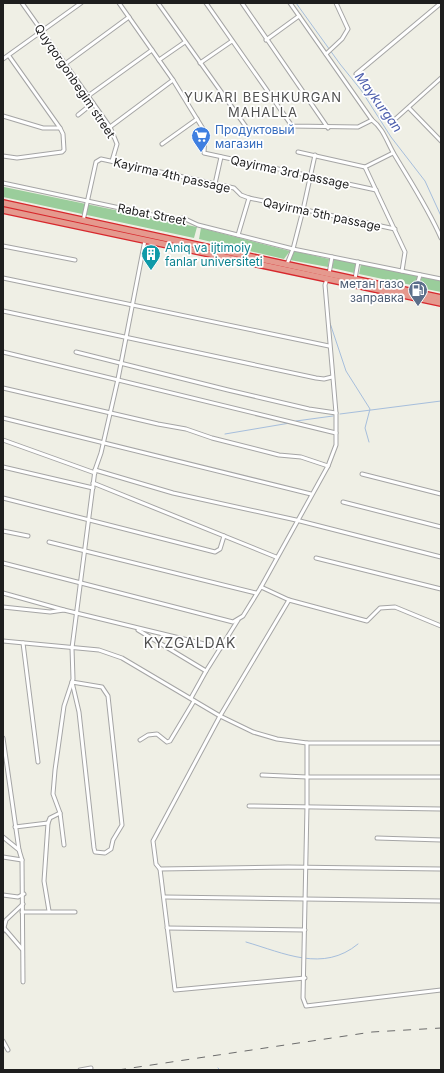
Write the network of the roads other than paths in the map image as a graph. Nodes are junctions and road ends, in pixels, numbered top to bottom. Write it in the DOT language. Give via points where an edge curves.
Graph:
graph roads {
  1 [pos="22,3"];
  2 [pos="81,3"];
  3 [pos="119,3"];
  4 [pos="158,3"];
  5 [pos="206,3"];
  6 [pos="242,3"];
  7 [pos="290,3"];
  8 [pos="336,3"];
  9 [pos="441,3"];
  10 [pos="299,16"];
  11 [pos="129,17"];
  12 [pos="42,32"];
  13 [pos="266,40"];
  14 [pos="232,41"];
  15 [pos="185,42"];
  16 [pos="152,50"];
  17 [pos="326,54"];
  18 [pos="9,56"];
  19 [pos="3,59"];
  20 [pos="159,60"];
  21 [pos="200,63"];
  22 [pos="65,64"];
  23 [pos="356,74"];
  24 [pos="441,78"];
  25 [pos="173,80"];
  26 [pos="88,96"];
  27 [pos="93,103"];
  28 [pos="409,108"];
  29 [pos="78,115"];
  30 [pos="3,116"];
  31 [pos="197,119"];
  32 [pos="372,120"];
  33 [pos="392,122"];
  34 [pos="110,127"];
  35 [pos="60,128"];
  36 [pos="328,128"];
  37 [pos="249,131"];
  38 [pos="441,141"];
  39 [pos="162,144"];
  40 [pos="298,152"];
  41 [pos="393,153"];
  42 [pos="315,155"];
  43 [pos="3,156"];
  44 [pos="221,157"];
  45 [pos="112,161"];
  46 [pos="365,167"];
  47 [pos="310,176"];
  48 [pos="3,184"];
  49 [pos="215,184"];
  50 [pos="376,190"];
  51 [pos="249,198"];
  52 [pos="87,201"];
  53 [pos="3,203"];
  54 [pos="3,210"];
  55 [pos="304,210"];
  56 [pos="84,221"];
  57 [pos="395,229"];
  58 [pos="238,235"];
  59 [pos="441,238"];
  60 [pos="145,240"];
  61 [pos="3,246"];
  62 [pos="293,249"];
  63 [pos="332,257"];
  64 [pos="75,260"];
  65 [pos="358,262"];
  66 [pos="287,264"];
  67 [pos="294,269"];
  68 [pos="402,271"];
  69 [pos="420,275"];
  70 [pos="328,276"];
  71 [pos="3,278"];
  72 [pos="355,279"];
  73 [pos="441,279"];
  74 [pos="415,292"];
  75 [pos="426,297"];
  76 [pos="441,298"];
  77 [pos="441,303"];
  78 [pos="132,305"];
  79 [pos="3,311"];
  80 [pos="126,337"];
  81 [pos="329,346"];
  82 [pos="3,352"];
  83 [pos="76,352"];
  84 [pos="120,364"];
  85 [pos="332,377"];
  86 [pos="118,379"];
  87 [pos="3,388"];
  88 [pos="109,411"];
  89 [pos="336,413"];
  90 [pos="3,418"];
  91 [pos="336,433"];
  92 [pos="3,440"];
  93 [pos="103,442"];
  94 [pos="3,466"];
  95 [pos="328,466"];
  96 [pos="95,471"];
  97 [pos="362,474"];
  98 [pos="94,483"];
  99 [pos="93,488"];
  100 [pos="311,494"];
  101 [pos="441,494"];
  102 [pos="3,498"];
  103 [pos="342,502"];
  104 [pos="88,520"];
  105 [pos="296,520"];
  106 [pos="441,526"];
  107 [pos="3,531"];
  108 [pos="28,536"];
  109 [pos="224,536"];
  110 [pos="49,542"];
  111 [pos="84,551"];
  112 [pos="276,557"];
  113 [pos="441,557"];
  114 [pos="316,558"];
  115 [pos="3,562"];
  116 [pos="80,582"];
  117 [pos="261,587"];
  118 [pos="441,589"];
  119 [pos="3,593"];
  120 [pos="256,593"];
  121 [pos="289,600"];
  122 [pos="3,607"];
  123 [pos="64,610"];
  124 [pos="76,613"];
  125 [pos="238,620"];
  126 [pos="441,626"];
  127 [pos="135,628"];
  128 [pos="3,641"];
  129 [pos="23,644"];
  130 [pos="72,648"];
  131 [pos="221,648"];
  132 [pos="206,671"];
  133 [pos="72,682"];
  134 [pos="192,700"];
  135 [pos="220,716"];
  136 [pos="3,738"];
  137 [pos="140,740"];
  138 [pos="307,743"];
  139 [pos="441,743"];
  140 [pos="38,762"];
  141 [pos="262,774"];
  142 [pos="441,776"];
  143 [pos="307,777"];
  144 [pos="249,806"];
  145 [pos="308,806"];
  146 [pos="441,809"];
  147 [pos="60,813"];
  148 [pos="48,823"];
  149 [pos="15,827"];
  150 [pos="3,838"];
  151 [pos="377,838"];
  152 [pos="441,840"];
  153 [pos="64,845"];
  154 [pos="19,850"];
  155 [pos="3,857"];
  156 [pos="22,860"];
  157 [pos="306,868"];
  158 [pos="160,869"];
  159 [pos="441,869"];
  160 [pos="24,894"];
  161 [pos="3,895"];
  162 [pos="165,897"];
  163 [pos="306,900"];
  164 [pos="441,901"];
  165 [pos="23,904"];
  166 [pos="22,912"];
  167 [pos="49,912"];
  168 [pos="76,912"];
  169 [pos="3,928"];
  170 [pos="167,928"];
  171 [pos="305,930"];
  172 [pos="22,949"];
  173 [pos="305,978"];
  174 [pos="23,982"];
  175 [pos="441,990"];
  176 [pos="3,1041"];
  177 [pos="8,1050"];
  178 [pos="91,1068"];
  179 [pos="80,1070"];
  1 -- 12 [label="street, Quyqorgonbegim street"];
  2 -- 12 [label="street"];
  3 -- 11 [label="street"];
  4 -- 15 [label="street"];
  5 -- 14 [label="street"];
  6 -- 13 [label="street"];
  7 -- 10 [label="street"];
  8 -- 17 [label="street" via="348,29"];
  9 -- 23 [label="street"];
  10 -- 13 [label="street"];
  10 -- 17 [label="street"];
  11 -- 16 [label="street"];
  11 -- 22 [label="street"];
  12 -- 18 [label="street"];
  12 -- 22 [label="street, Quyqorgonbegim street"];
  13 -- 36 [label="street"];
  14 -- 21 [label="street"];
  14 -- 36 [label="street" via="292,126"];
  15 -- 20 [label="street"];
  15 -- 21 [label="street"];
  16 -- 20 [label="street"];
  16 -- 26 [label="street"];
  17 -- 32 [label="street"];
  18 -- 19 [label="street"];
  18 -- 35 [label="street"];
  20 -- 25 [label="street"];
  21 -- 37 [label="street"];
  22 -- 26 [label="street, Quyqorgonbegim street"];
  24 -- 28 [label="street"];
  25 -- 31 [label="street"];
  25 -- 34 [label="street"];
  26 -- 27 [label="street, Quyqorgonbegim street"];
  27 -- 29 [label="street"];
  27 -- 34 [label="street, Quyqorgonbegim street"];
  28 -- 33 [label="street"];
  28 -- 38 [label="street"];
  30 -- 35 [label="street" via="43,128"];
  31 -- 39 [label="street"];
  31 -- 44 [label="street, Qayirma 3rd passage" via="206,135 204,153"];
  32 -- 36 [label="street" via="358,127"];
  32 -- 41 [label="street" via="380,127"];
  34 -- 45 [label="street, Quyqorgonbegim street" via="117,144"];
  35 -- 43 [label="street" via="63,134 63,151 17,158"];
  40 -- 42 [label="street"];
  41 -- 46 [label="street"];
  41 -- 59 [label="street" via="426,207"];
  42 -- 46 [label="street"];
  42 -- 47 [label="street"];
  44 -- 47 [label="street, Qayirma 3rd passage"];
  44 -- 49 [label="street"];
  45 -- 49 [label="street, Kayirma 4th passage"];
  45 -- 52 [label="street, Kayirma 4th passage" via="101,159 96,162"];
  46 -- 50 [label="street"];
  47 -- 50 [label="street, Qayirma 3rd passage"];
  47 -- 55 [label="street"];
  48 -- 52 [label="street, Rabat Street"];
  49 -- 51 [label="street, Kayirma 4th passage" via="234,188 242,196"];
  50 -- 57 [label="street"];
  51 -- 55 [label="street, Qayirma 5th passage"];
  51 -- 58 [label="street"];
  52 -- 56 [label="street, Kayirma 4th passage"];
  52 -- 58 [label="street, Rabat Street" via="176,220 183,218 198,225"];
  53 -- 56 [label="highway"];
  54 -- 60 [label="highway"];
  55 -- 57 [label="street, Qayirma 5th passage"];
  55 -- 62 [label="street"];
  56 -- 66 [label="highway"];
  57 -- 68 [label="street" via="405,252"];
  58 -- 62 [label="street, Rabat Street"];
  60 -- 67 [label="highway"];
  60 -- 78 [label="street"];
  61 -- 64 [label="street"];
  62 -- 63 [label="street, Rabat Street"];
  62 -- 66 [label="street"];
  63 -- 65 [label="street, Rabat Street"];
  63 -- 70 [label="street"];
  65 -- 68 [label="street, Rabat Street"];
  65 -- 72 [label="street"];
  66 -- 67 [label="highway"];
  67 -- 70 [label="highway"];
  68 -- 69 [label="street, Rabat Street"];
  69 -- 73 [label="street, Rabat Street"];
  69 -- 74 [label="street"];
  70 -- 72 [label="highway"];
  70 -- 75 [label="highway"];
  70 -- 81 [label="street" via="325,285"];
  71 -- 78 [label="street"];
  72 -- 74 [label="highway"];
  74 -- 75 [label="highway"];
  75 -- 76 [label="highway"];
  75 -- 77 [label="highway"];
  78 -- 80 [label="street"];
  78 -- 81 [label="street"];
  79 -- 80 [label="street"];
  80 -- 84 [label="street"];
  80 -- 85 [label="street" via="316,378"];
  81 -- 85 [label="street"];
  82 -- 86 [label="street"];
  83 -- 84 [label="street"];
  84 -- 86 [label="street"];
  84 -- 89 [label="street" via="309,410"];
  85 -- 89 [label="street"];
  86 -- 88 [label="street"];
  86 -- 91 [label="street"];
  87 -- 88 [label="street"];
  88 -- 93 [label="street"];
  88 -- 95 [label="street" via="186,429 212,438 301,457"];
  89 -- 91 [label="street"];
  90 -- 93 [label="street"];
  91 -- 95 [label="street" via="336,445"];
  92 -- 96 [label="street"];
  93 -- 96 [label="street"];
  93 -- 100 [label="street"];
  94 -- 99 [label="street"];
  95 -- 100 [label="street"];
  96 -- 98 [label="street"];
  96 -- 105 [label="street" via="173,493"];
  97 -- 101 [label="street"];
  98 -- 99 [label="street"];
  98 -- 109 [label="street"];
  99 -- 104 [label="street"];
  100 -- 105 [label="street"];
  102 -- 104 [label="street"];
  103 -- 106 [label="street"];
  104 -- 109 [label="street" via="215,552 220,550"];
  104 -- 111 [label="street"];
  105 -- 112 [label="street"];
  105 -- 113 [label="street"];
  107 -- 108 [label="street"];
  109 -- 112 [label="street"];
  110 -- 111 [label="street"];
  111 -- 116 [label="street"];
  111 -- 120 [label="street"];
  112 -- 117 [label="street"];
  114 -- 118 [label="street"];
  115 -- 116 [label="street"];
  116 -- 124 [label="street"];
  116 -- 125 [label="street" via="233,622"];
  117 -- 120 [label="street"];
  117 -- 121 [label="street"];
  119 -- 123 [label="street"];
  120 -- 125 [label="street"];
  121 -- 126 [label="street" via="367,621 380,608 395,607"];
  121 -- 135 [label="street"];
  122 -- 123 [label="street" via="50,612"];
  123 -- 124 [label="street"];
  124 -- 127 [label="street"];
  124 -- 130 [label="street"];
  125 -- 131 [label="street"];
  127 -- 131 [label="street"];
  127 -- 132 [label="street"];
  128 -- 129 [label="street"];
  129 -- 130 [label="street"];
  129 -- 140 [label="street"];
  130 -- 133 [label="street"];
  130 -- 134 [label="street" via="99,650 122,658"];
  131 -- 132 [label="street"];
  132 -- 134 [label="street"];
  133 -- 133 [label="street" via="102,687 108,696 122,825 111,849 105,853 95,852 94,848 79,712"];
  133 -- 147 [label="street" via="64,706 55,770 53,794"];
  134 -- 135 [label="street"];
  134 -- 137 [label="street" via="170,741 167,742 157,734 148,735"];
  135 -- 138 [label="street" via="253,732 277,739"];
  135 -- 158 [label="street" via="153,842 156,864"];
  136 -- 149 [label="street"];
  138 -- 139 [label="street"];
  138 -- 143 [label="street"];
  141 -- 143 [label="street"];
  142 -- 143 [label="street"];
  143 -- 145 [label="street"];
  144 -- 145 [label="street"];
  145 -- 146 [label="street"];
  145 -- 157 [label="street"];
  147 -- 148 [label="street" via="50,818"];
  147 -- 153 [label="street"];
  148 -- 149 [label="street"];
  148 -- 167 [label="street" via="44,881"];
  149 -- 154 [label="street"];
  150 -- 154 [label="street"];
  151 -- 152 [label="street"];
  154 -- 156 [label="street"];
  155 -- 156 [label="street"];
  156 -- 160 [label="street"];
  157 -- 158 [label="street"];
  157 -- 159 [label="street"];
  157 -- 163 [label="street"];
  158 -- 162 [label="street"];
  160 -- 161 [label="street" via="18,897"];
  160 -- 165 [label="street"];
  162 -- 163 [label="street"];
  162 -- 170 [label="street"];
  163 -- 164 [label="street"];
  163 -- 171 [label="street"];
  165 -- 166 [label="street"];
  165 -- 169 [label="street" via="6,920"];
  166 -- 167 [label="street"];
  166 -- 172 [label="street"];
  167 -- 168 [label="street"];
  169 -- 172 [label="street"];
  170 -- 171 [label="street"];
  170 -- 173 [label="street" via="176,990"];
  171 -- 173 [label="street"];
  172 -- 174 [label="street"];
  173 -- 175 [label="street" via="303,998 309,1007"];
  176 -- 177 [label="street"];
  178 -- 179 [label="street"];
}
